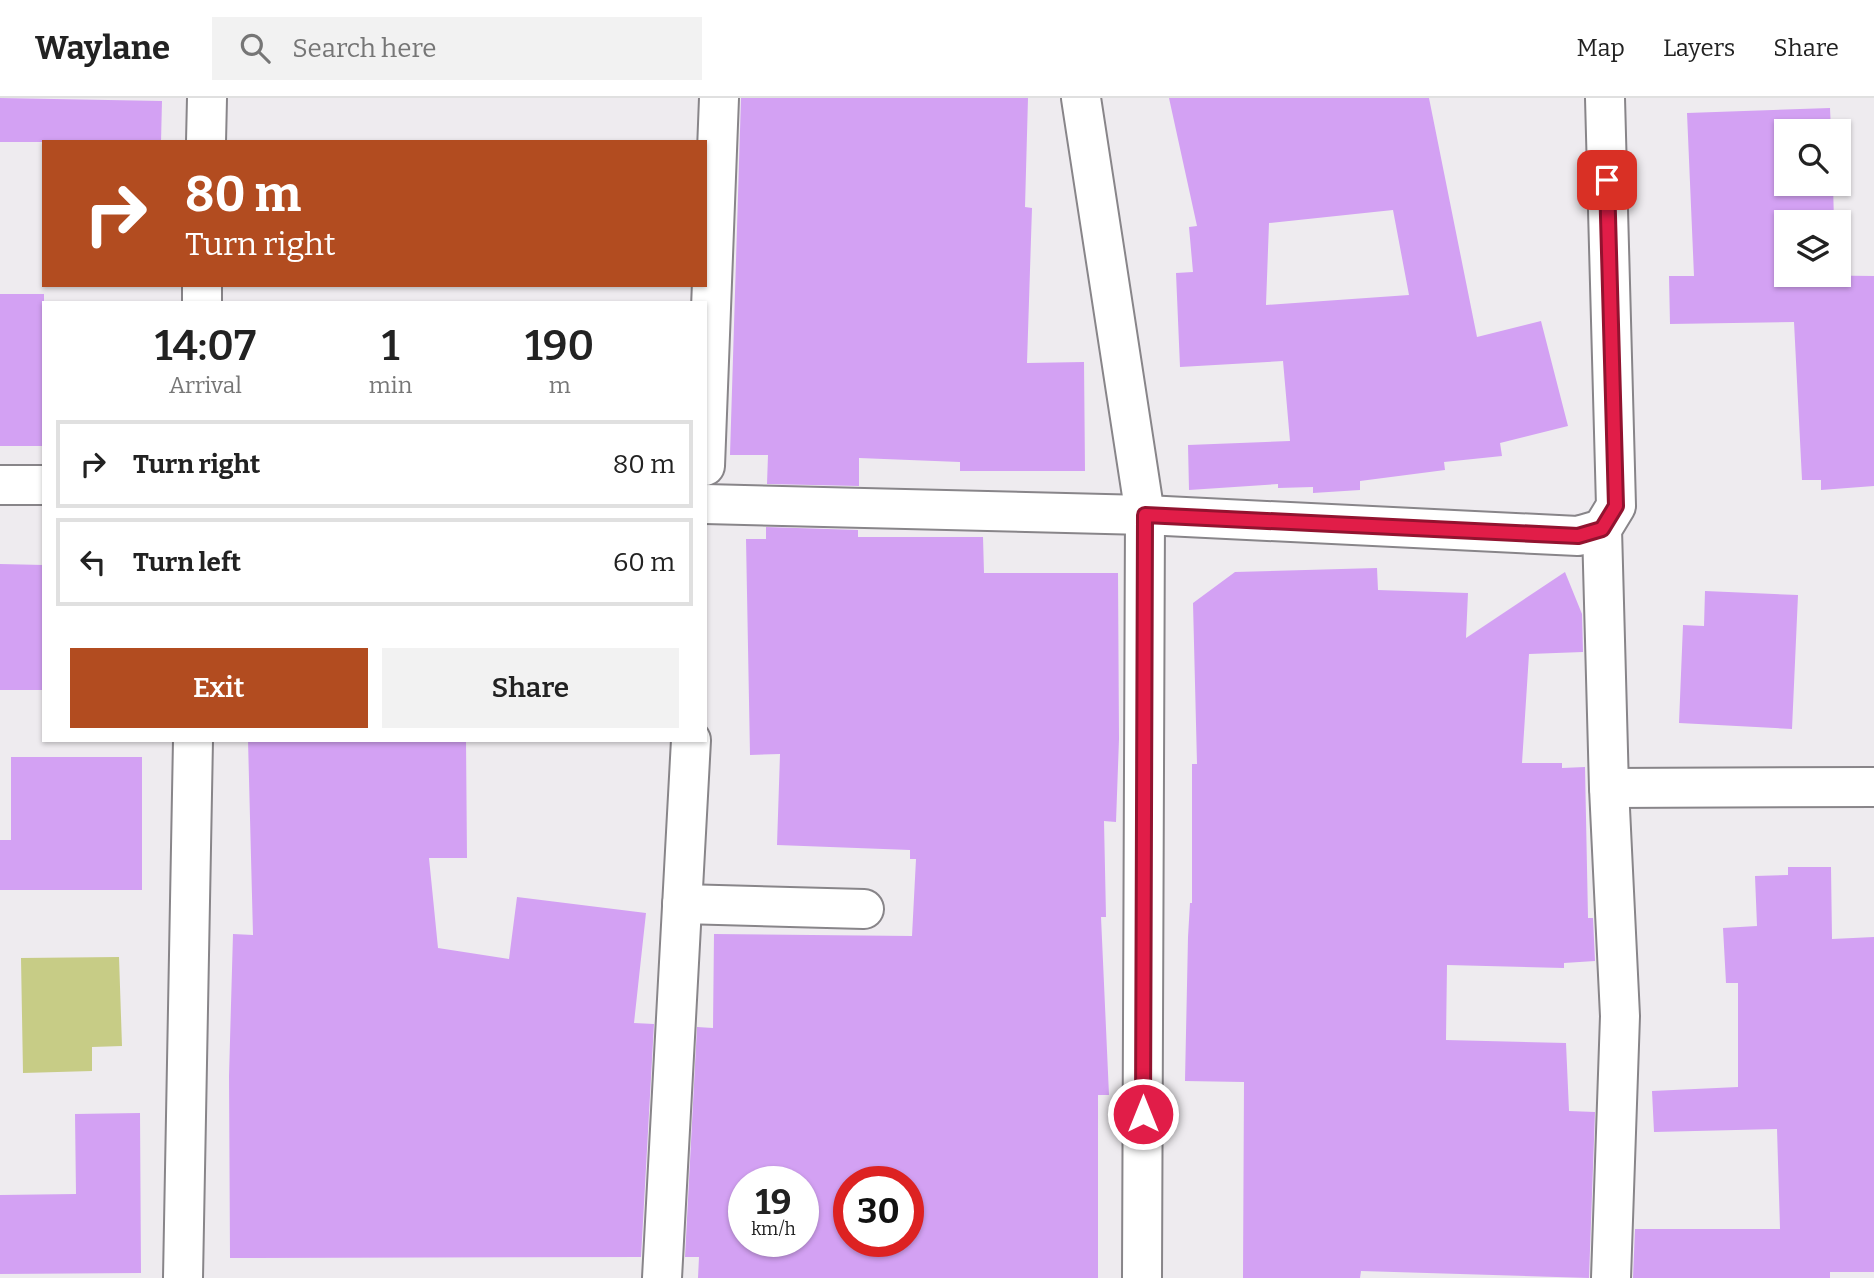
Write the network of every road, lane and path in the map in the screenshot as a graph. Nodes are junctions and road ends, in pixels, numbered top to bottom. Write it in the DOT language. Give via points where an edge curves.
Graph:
graph roads {
  1 [pos="207,98"];
  2 [pos="719,98"];
  3 [pos="1081,98"];
  4 [pos="1605,98"];
  5 [pos="206,140"];
  6 [pos="707,413"];
  7 [pos="0,485"];
  8 [pos="42,485"];
  9 [pos="707,504"];
  10 [pos="1145,515"];
  11 [pos="1602,529"];
  12 [pos="192,742"];
  13 [pos="691,742"];
  14 [pos="1874,787"];
  15 [pos="1609,788"];
  16 [pos="682,904"];
  17 [pos="864,909"];
  18 [pos="183,1278"];
  19 [pos="662,1278"];
  20 [pos="1142,1278"];
  21 [pos="1611,1278"];
  1 -- 5 [label="street"];
  2 -- 6 [label="street"];
  3 -- 10 [label="street"];
  4 -- 11 [label="street" via="1616,506"];
  7 -- 8 [label="street"];
  9 -- 10 [label="street"];
  10 -- 11 [label="street" via="1578,536"];
  10 -- 20 [label="street"];
  11 -- 15 [label="street"];
  12 -- 18 [label="street"];
  13 -- 16 [label="street"];
  14 -- 15 [label="street"];
  15 -- 21 [label="street" via="1620,1016"];
  16 -- 17 [label="street"];
  16 -- 19 [label="street"];
}
